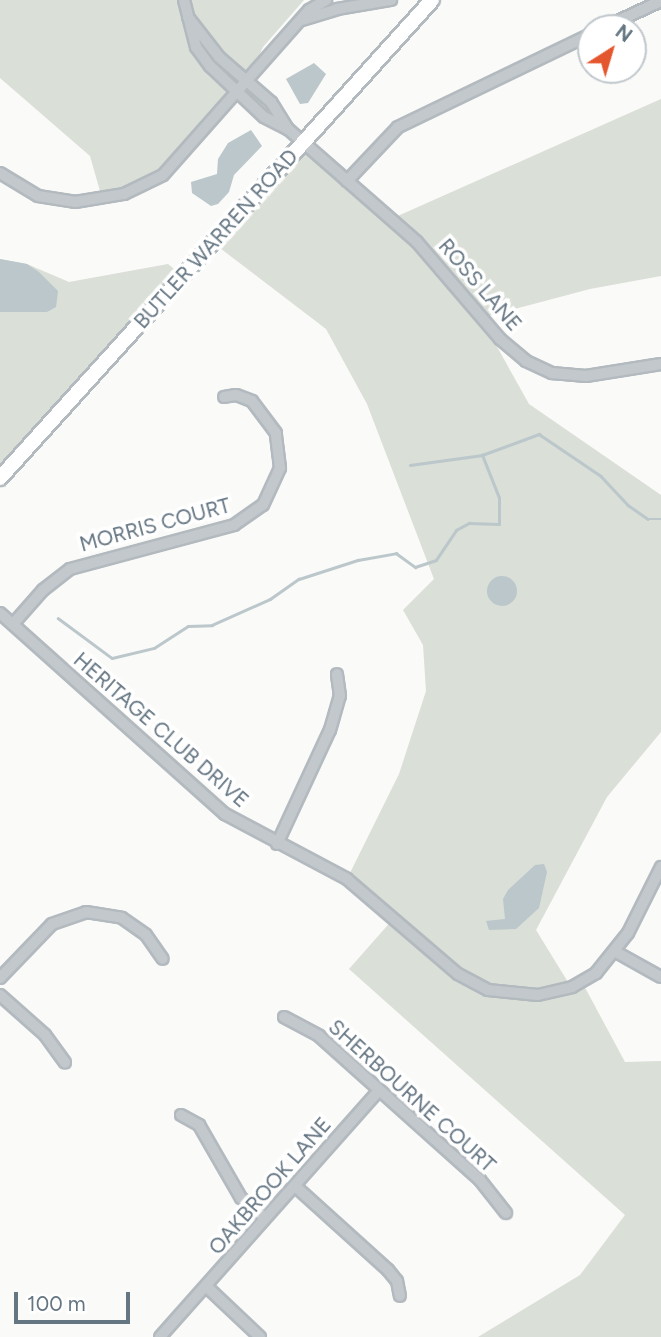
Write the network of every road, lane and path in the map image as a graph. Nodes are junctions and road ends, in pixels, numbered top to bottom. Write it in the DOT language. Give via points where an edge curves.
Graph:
graph roads {
  1 [pos="184,0"];
  2 [pos="327,0"];
  3 [pos="391,0"];
  4 [pos="432,0"];
  5 [pos="661,1"];
  6 [pos="633,14"];
  7 [pos="188,17"];
  8 [pos="302,21"];
  9 [pos="577,41"];
  10 [pos="246,83"];
  11 [pos="238,92"];
  12 [pos="288,129"];
  13 [pos="303,141"];
  14 [pos="0,173"];
  15 [pos="347,181"];
  16 [pos="661,365"];
  17 [pos="224,397"];
  18 [pos="0,478"];
  19 [pos="0,613"];
  20 [pos="13,624"];
  21 [pos="337,674"];
  22 [pos="277,844"];
  23 [pos="661,867"];
  24 [pos="616,952"];
  25 [pos="163,959"];
  26 [pos="661,977"];
  27 [pos="0,978"];
  28 [pos="0,995"];
  29 [pos="284,1017"];
  30 [pos="65,1063"];
  31 [pos="380,1090"];
  32 [pos="181,1115"];
  33 [pos="295,1186"];
  34 [pos="506,1213"];
  35 [pos="265,1218"];
  36 [pos="207,1287"];
  37 [pos="400,1296"];
  38 [pos="160,1337"];
  39 [pos="260,1337"];
  1 -- 7 [label="street"];
  2 -- 8 [label="street"];
  3 -- 8 [label="street" via="337,9"];
  4 -- 13 [label="main road, BUTLER WARREN ROAD"];
  5 -- 6 [label="street"];
  7 -- 10 [label="street"];
  7 -- 11 [label="street" via="196,47"];
  8 -- 10 [label="street"];
  9 -- 15 [label="street" via="414,118 376,146"];
  10 -- 11 [label="street"];
  10 -- 12 [label="street" via="271,102"];
  11 -- 12 [label="street" via="270,121"];
  11 -- 14 [label="street" via="163,175 124,194 75,202 38,196"];
  12 -- 13 [label="street, ROSS LANE"];
  13 -- 15 [label="street, ROSS LANE"];
  13 -- 18 [label="main road, BUTLER WARREN ROAD"];
  15 -- 16 [label="street, ROSS LANE" via="417,242 500,339 526,361 568,376"];
  17 -- 20 [label="street, MORRIS COURT" via="242,396 254,403 276,433 280,468 263,505 234,525 70,569 43,590"];
  19 -- 20 [label="street, HERITAGE CLUB DRIVE"];
  20 -- 22 [label="street, HERITAGE CLUB DRIVE" via="207,800"];
  21 -- 22 [label="street" via="340,696 330,730"];
  22 -- 24 [label="street, HERITAGE CLUB DRIVE" via="347,880 458,974 488,990 527,996 555,992 596,973"];
  23 -- 24 [label="street, HERITAGE CLUB DRIVE"];
  24 -- 26 [label="street"];
  25 -- 27 [label="street" via="146,935 122,918 86,912 52,924"];
  28 -- 30 [label="street" via="45,1035"];
  29 -- 31 [label="street, SHERBOURNE COURT" via="319,1036"];
  31 -- 33 [label="street, OAKBROOK LANE"];
  31 -- 34 [label="street, SHERBOURNE COURT" via="480,1180"];
  32 -- 35 [label="street" via="199,1125 241,1198"];
  33 -- 35 [label="street, OAKBROOK LANE"];
  33 -- 37 [label="street" via="388,1270 397,1280"];
  35 -- 36 [label="street, OAKBROOK LANE"];
  36 -- 38 [label="street, OAKBROOK LANE"];
  36 -- 39 [label="street"];
}
